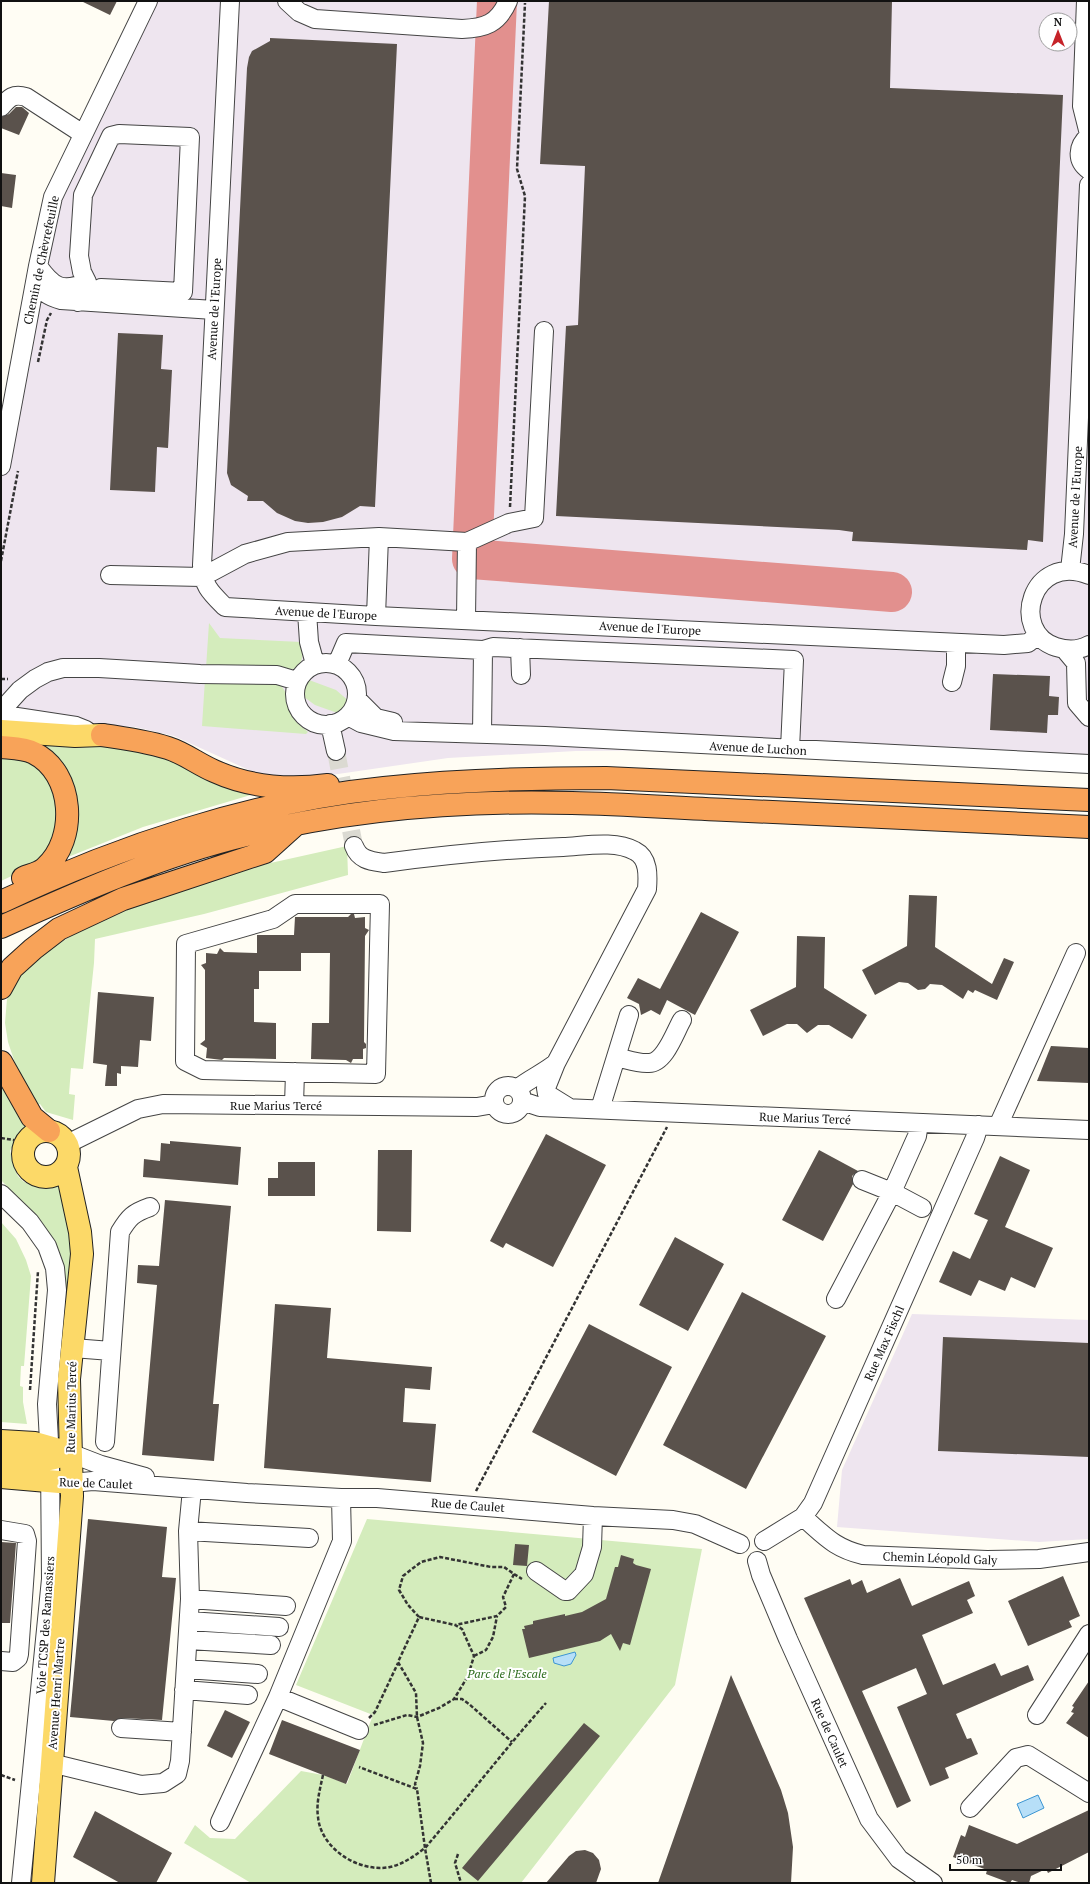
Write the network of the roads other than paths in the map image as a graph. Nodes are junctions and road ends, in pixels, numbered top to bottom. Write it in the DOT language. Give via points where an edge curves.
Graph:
graph roads {
  1 [pos="148,1"];
  2 [pos="230,1"];
  3 [pos="287,1"];
  4 [pos="508,1"];
  5 [pos="1086,1"];
  6 [pos="1087,27"];
  7 [pos="1,107"];
  8 [pos="83,134"];
  9 [pos="1089,135"];
  10 [pos="1089,170"];
  11 [pos="1089,185"];
  12 [pos="36,274"];
  13 [pos="112,278"];
  14 [pos="183,280"];
  15 [pos="1087,280"];
  16 [pos="69,301"];
  17 [pos="214,310"];
  18 [pos="544,330"];
  19 [pos="9,410"];
  20 [pos="2,460"];
  21 [pos="1083,482"];
  22 [pos="379,537"];
  23 [pos="467,542"];
  24 [pos="1070,570"];
  25 [pos="110,575"];
  26 [pos="1089,575"];
  27 [pos="202,577"];
  28 [pos="307,612"];
  29 [pos="376,616"];
  30 [pos="466,620"];
  31 [pos="1038,635"];
  32 [pos="956,643"];
  33 [pos="1089,646"];
  34 [pos="520,648"];
  35 [pos="483,650"];
  36 [pos="1066,651"];
  37 [pos="315,664"];
  38 [pos="337,664"];
  39 [pos="521,675"];
  40 [pos="297,681"];
  41 [pos="952,682"];
  42 [pos="357,699"];
  43 [pos="1,712"];
  44 [pos="348,716"];
  45 [pos="1089,717"];
  46 [pos="330,724"];
  47 [pos="1,731"];
  48 [pos="427,731"];
  49 [pos="482,734"];
  50 [pos="102,735"];
  51 [pos="1,747"];
  52 [pos="790,749"];
  53 [pos="336,750"];
  54 [pos="1089,764"];
  55 [pos="536,778"];
  56 [pos="1089,800"];
  57 [pos="296,824"];
  58 [pos="1089,827"];
  59 [pos="354,846"];
  60 [pos="1,895"];
  61 [pos="1,902"];
  62 [pos="1,927"];
  63 [pos="1076,953"];
  64 [pos="1,988"];
  65 [pos="629,1015"];
  66 [pos="682,1020"];
  67 [pos="616,1057"];
  68 [pos="1,1062"];
  69 [pos="556,1063"];
  70 [pos="295,1072"];
  71 [pos="519,1095"];
  72 [pos="294,1105"];
  73 [pos="570,1108"];
  74 [pos="600,1109"];
  75 [pos="920,1123"];
  76 [pos="979,1125"];
  77 [pos="998,1126"];
  78 [pos="49,1130"];
  79 [pos="1089,1130"];
  80 [pos="67,1144"];
  81 [pos="66,1167"];
  82 [pos="862,1180"];
  83 [pos="892,1192"];
  84 [pos="1,1194"];
  85 [pos="150,1207"];
  86 [pos="922,1208"];
  87 [pos="836,1299"];
  88 [pos="73,1348"];
  89 [pos="111,1351"];
  90 [pos="1,1441"];
  91 [pos="104,1442"];
  92 [pos="70,1453"];
  93 [pos="1,1459"];
  94 [pos="50,1462"];
  95 [pos="1,1477"];
  96 [pos="71,1483"];
  97 [pos="192,1489"];
  98 [pos="341,1498"];
  99 [pos="71,1506"];
  100 [pos="593,1516"];
  101 [pos="803,1517"];
  102 [pos="1,1530"];
  103 [pos="188,1531"];
  104 [pos="309,1538"];
  105 [pos="764,1541"];
  106 [pos="740,1544"];
  107 [pos="1089,1552"];
  108 [pos="757,1561"];
  109 [pos="536,1572"];
  110 [pos="190,1599"];
  111 [pos="286,1606"];
  112 [pos="189,1621"];
  113 [pos="279,1626"];
  114 [pos="1089,1634"];
  115 [pos="188,1640"];
  116 [pos="271,1645"];
  117 [pos="1,1661"];
  118 [pos="186,1669"];
  119 [pos="258,1674"];
  120 [pos="184,1690"];
  121 [pos="248,1695"];
  122 [pos="278,1697"];
  123 [pos="1037,1715"];
  124 [pos="121,1728"];
  125 [pos="360,1730"];
  126 [pos="182,1732"];
  127 [pos="51,1763"];
  128 [pos="1089,1792"];
  129 [pos="970,1808"];
  130 [pos="220,1822"];
  131 [pos="21,1883"];
  132 [pos="43,1883"];
  133 [pos="934,1883"];
  1 -- 8 [label="street, Chemin de Chèvrefeuille"];
  2 -- 17 [label="street, Avenue de l'Europe"];
  3 -- 4 [label="street" via="299,12 315,19 462,29 485,26 494,21 503,13"];
  5 -- 6 [label="street"];
  6 -- 9 [label="street" via="1082,106"];
  7 -- 8 [label="street" via="11,96 20,95"];
  8 -- 12 [label="street, Chemin de Chèvrefeuille" via="52,197"];
  9 -- 10 [label="street" via="1082,144 1079,154 1083,165"];
  11 -- 15 [label="street, Avenue de l'Europe"];
  12 -- 14 [label="street" via="44,274 56,286 63,288 76,287 87,282 79,256 83,194 111,136 119,134 190,137"];
  12 -- 16 [label="street" via="41,290 49,296"];
  12 -- 19 [label="street, Chemin de Chèvrefeuille"];
  13 -- 14 [label="street"];
  14 -- 16 [label="street" via="183,292 102,288"];
  15 -- 21 [label="street, Avenue de l'Europe"];
  16 -- 17 [label="street"];
  16 -- 19 [label="street" via="43,307"];
  17 -- 27 [label="street, Avenue de l'Europe"];
  18 -- 23 [label="street" via="534,518 509,523"];
  19 -- 20 [label="street, Chemin de Chèvrefeuille"];
  21 -- 24 [label="street, Avenue de l'Europe"];
  22 -- 23 [label="street"];
  22 -- 27 [label="street" via="288,542 245,554"];
  22 -- 29 [label="street"];
  23 -- 30 [label="street"];
  24 -- 26 [label="street"];
  24 -- 31 [label="street" via="1049,576 1040,584 1033,596 1030,616"];
  25 -- 27 [label="street"];
  27 -- 28 [label="street, Avenue de l'Europe" via="205,585 225,607"];
  28 -- 29 [label="street, Avenue de l'Europe"];
  28 -- 37 [label="street" via="309,642"];
  29 -- 30 [label="street, Avenue de l'Europe"];
  30 -- 32 [label="street, Avenue de l'Europe"];
  31 -- 32 [label="street, Avenue de l'Europe" via="1028,643 1020,644"];
  31 -- 36 [label="street" via="1051,646"];
  32 -- 41 [label="street" via="956,666"];
  33 -- 36 [label="street"];
  34 -- 35 [label="street" via="493,647"];
  34 -- 39 [label="street"];
  34 -- 52 [label="street" via="794,660"];
  35 -- 38 [label="street" via="346,643"];
  35 -- 49 [label="street"];
  36 -- 45 [label="street" via="1076,663 1077,703"];
  37 -- 38 [label="street"];
  37 -- 40 [label="street" via="307,668"];
  38 -- 42 [label="street" via="353,678"];
  40 -- 43 [label="street" via="277,675 64,668 35,679 20,690"];
  40 -- 46 [label="street" via="294,695 303,715 317,724"];
  42 -- 44 [label="street"];
  42 -- 48 [label="street" via="376,718"];
  43 -- 50 [label="street" via="76,726"];
  44 -- 46 [label="street"];
  44 -- 48 [label="street" via="361,723 394,731"];
  46 -- 53 [label="street"];
  47 -- 50 [label="main road" via="75,736"];
  48 -- 49 [label="street, Avenue de Luchon"];
  49 -- 52 [label="street, Avenue de Luchon"];
  50 -- 55 [label="highway" via="130,738 169,748 228,777 281,787 321,786 402,775 465,771"];
  51 -- 60 [label="highway" via="35,753 52,769 67,801 68,817 62,843 45,868 15,882"];
  52 -- 54 [label="street, Avenue de Luchon"];
  55 -- 56 [label="highway" via="606,778"];
  55 -- 61 [label="highway" via="383,788 288,804 214,821 87,864"];
  57 -- 58 [label="highway" via="382,810 476,804 571,803"];
  57 -- 62 [label="highway" via="244,835 175,857 89,888"];
  57 -- 64 [label="highway" via="265,852 123,899 59,929 12,968"];
  59 -- 69 [label="street" via="356,853 366,860 384,863 504,850 585,846 621,846 637,851 649,872 647,889"];
  63 -- 77 [label="street"];
  65 -- 67 [label="street"];
  66 -- 67 [label="street" via="664,1054 657,1061 644,1063"];
  67 -- 74 [label="street"];
  68 -- 78 [label="highway" via="32,1117"];
  69 -- 71 [label="street" via="547,1071 532,1077"];
  69 -- 73 [label="street" via="546,1088 547,1094"];
  70 -- 70 [label="street" via="376,1074 380,904 295,904 273,919 186,944 185,1061 203,1070"];
  70 -- 72 [label="street"];
  71 -- 72 [label="street, Rue Marius Tercé" via="520,1106 512,1113 501,1112 494,1104 477,1107"];
  71 -- 73 [label="street, Rue Marius Tercé" via="540,1107"];
  72 -- 80 [label="street, Rue Marius Tercé" via="163,1104 138,1109"];
  73 -- 74 [label="street, Rue Marius Tercé"];
  74 -- 75 [label="street, Rue Marius Tercé"];
  75 -- 76 [label="street, Rue Marius Tercé"];
  75 -- 83 [label="street" via="917,1136"];
  76 -- 77 [label="street, Rue Marius Tercé"];
  76 -- 101 [label="street, Rue Max Fischl" via="816,1496"];
  77 -- 79 [label="street, Rue Marius Tercé"];
  78 -- 80 [label="main road" via="57,1133"];
  78 -- 81 [label="main road" via="33,1134 26,1142 22,1153 23,1160 32,1172 46,1177 53,1176"];
  80 -- 81 [label="main road" via="69,1159"];
  81 -- 88 [label="main road, Rue Marius Tercé" via="80,1232 82,1254"];
  82 -- 83 [label="street"];
  83 -- 86 [label="street"];
  83 -- 87 [label="street"];
  84 -- 94 [label="street, Voie TCSP des Ramassiers" via="30,1222 47,1246 55,1268 57,1290 47,1404"];
  85 -- 89 [label="street" via="129,1217 120,1232"];
  88 -- 89 [label="street"];
  88 -- 92 [label="main road, Rue Marius Tercé" via="69,1379"];
  89 -- 91 [label="street"];
  90 -- 94 [label="main road, Rue de Caulet" via="35,1443"];
  92 -- 94 [label="main road, Rue de Caulet"];
  92 -- 96 [label="main road, Rue Marius Tercé"];
  92 -- 97 [label="street, Rue de Caulet" via="101,1465"];
  93 -- 94 [label="main road, Rue de Caulet"];
  94 -- 95 [label="main road, Rue de Caulet"];
  94 -- 96 [label="main road, Rue de Caulet"];
  94 -- 131 [label="street, Voie TCSP des Ramassiers" via="51,1579"];
  96 -- 97 [label="street, Rue de Caulet" via="93,1481"];
  96 -- 99 [label="main road, Rue Marius Tercé"];
  97 -- 98 [label="street, Rue de Caulet"];
  97 -- 103 [label="street"];
  98 -- 100 [label="street, Rue de Caulet" via="377,1498"];
  98 -- 122 [label="street" via="342,1541"];
  99 -- 127 [label="main road, Avenue Henri Martre"];
  100 -- 106 [label="street, Rue de Caulet" via="673,1520 695,1524"];
  100 -- 109 [label="street" via="592,1547 584,1574 568,1591"];
  101 -- 105 [label="street, Rue Max Fischl"];
  101 -- 107 [label="street, Chemin Léopold Galy" via="830,1542 846,1551 863,1555 987,1560 1039,1559"];
  102 -- 117 [label="street" via="21,1532 25,1534 27,1541 19,1654 13,1662"];
  103 -- 104 [label="street"];
  103 -- 110 [label="street"];
  105 -- 106 [label="street" via="751,1535"];
  105 -- 108 [label="street" via="766,1551"];
  106 -- 108 [label="street" via="740,1552 745,1559"];
  108 -- 133 [label="street, Rue de Caulet" via="788,1639 868,1819 899,1859"];
  110 -- 111 [label="street"];
  110 -- 112 [label="street"];
  112 -- 113 [label="street"];
  112 -- 115 [label="street"];
  114 -- 123 [label="street"];
  115 -- 116 [label="street"];
  115 -- 118 [label="street"];
  118 -- 119 [label="street"];
  118 -- 120 [label="street"];
  120 -- 121 [label="street"];
  120 -- 126 [label="street"];
  122 -- 125 [label="street"];
  122 -- 130 [label="street"];
  124 -- 126 [label="street"];
  126 -- 127 [label="street" via="177,1774 163,1783 142,1785"];
  127 -- 132 [label="main road, Avenue Henri Martre"];
  128 -- 129 [label="street" via="1028,1755 1016,1758"];
}
